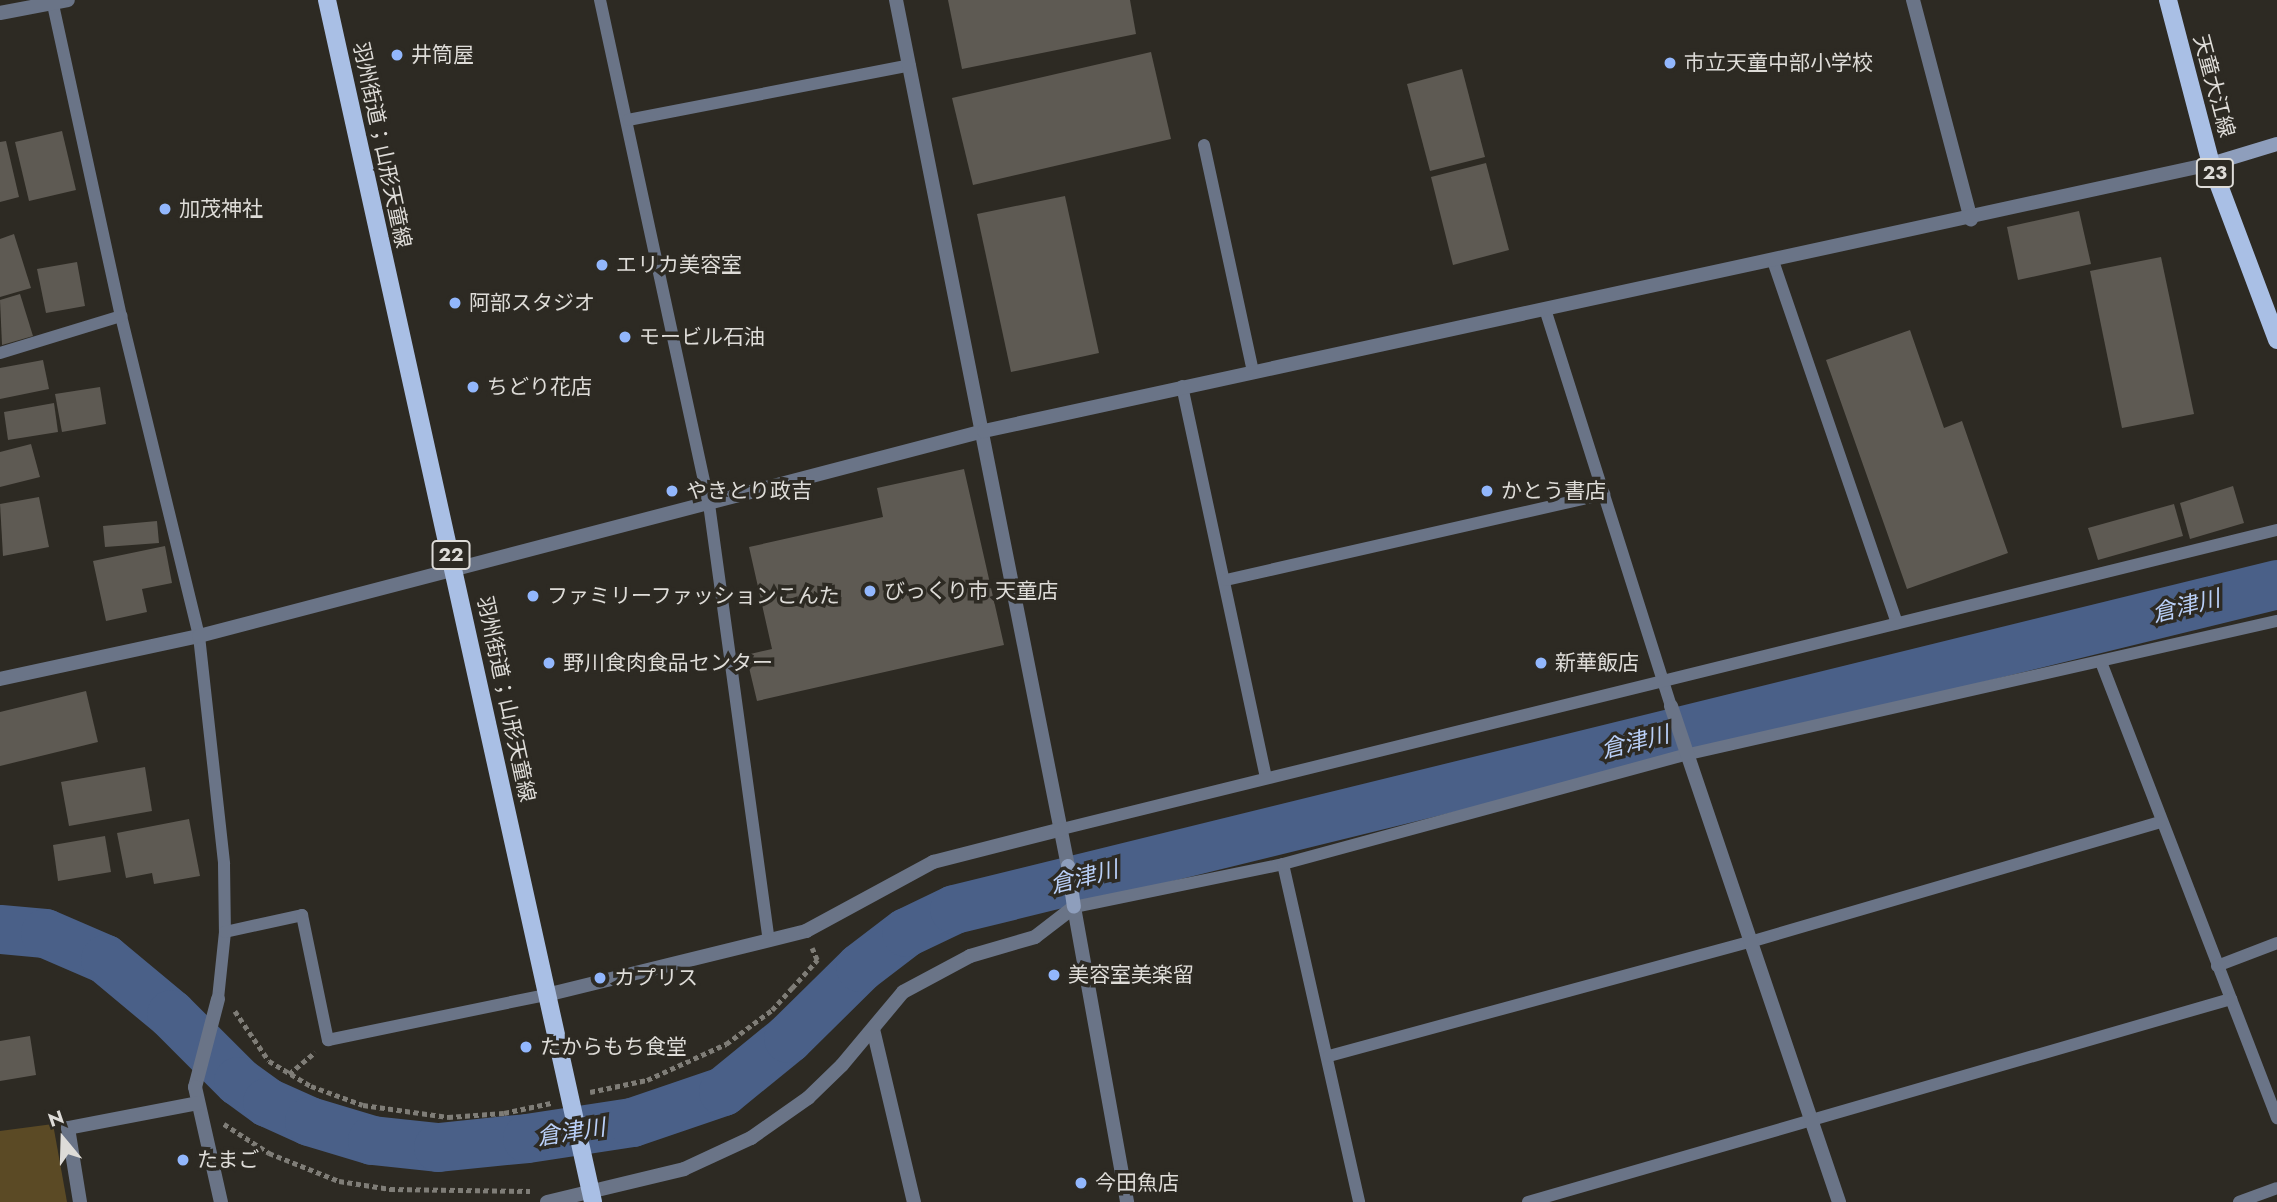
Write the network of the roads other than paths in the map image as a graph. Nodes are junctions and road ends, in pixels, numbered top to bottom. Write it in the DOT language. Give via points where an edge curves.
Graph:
graph roads {
  1 [pos="68,0"];
  2 [pos="327,0"];
  3 [pos="600,0"];
  4 [pos="896,0"];
  5 [pos="1913,0"];
  6 [pos="2168,0"];
  7 [pos="52,2"];
  8 [pos="0,13"];
  9 [pos="910,65"];
  10 [pos="628,120"];
  11 [pos="2277,144"];
  12 [pos="1203,145"];
  13 [pos="2211,164"];
  14 [pos="1971,219"];
  15 [pos="1773,261"];
  16 [pos="1545,309"];
  17 [pos="121,316"];
  18 [pos="2277,340"];
  19 [pos="0,353"];
  20 [pos="1253,371"];
  21 [pos="1182,386"];
  22 [pos="984,431"];
  23 [pos="1604,494"];
  24 [pos="709,504"];
  25 [pos="2277,530"];
  26 [pos="455,570"];
  27 [pos="1226,580"];
  28 [pos="2277,621"];
  29 [pos="1896,623"];
  30 [pos="199,636"];
  31 [pos="2101,662"];
  32 [pos="0,679"];
  33 [pos="1664,681"];
  34 [pos="1671,706"];
  35 [pos="1689,754"];
  36 [pos="1266,777"];
  37 [pos="2161,822"];
  38 [pos="1062,829"];
  39 [pos="1283,864"];
  40 [pos="1074,907"];
  41 [pos="225,932"];
  42 [pos="769,941"];
  43 [pos="1750,942"];
  44 [pos="2277,943"];
  45 [pos="2217,966"];
  46 [pos="219,993"];
  47 [pos="546,995"];
  48 [pos="2231,999"];
  49 [pos="873,1029"];
  50 [pos="1329,1056"];
  51 [pos="198,1103"];
  52 [pos="2277,1118"];
  53 [pos="1812,1120"];
  54 [pos="2277,1188"];
  55 [pos="591,1193"];
  56 [pos="544,1197"];
  57 [pos="80,1202"];
  58 [pos="221,1202"];
  59 [pos="914,1202"];
  60 [pos="1128,1202"];
  61 [pos="1359,1202"];
  62 [pos="1528,1202"];
  63 [pos="1839,1202"];
  64 [pos="2239,1202"];
  1 -- 7 [label="street"];
  2 -- 26 [label="main road, 羽州街道；山形天童線 / 22"];
  3 -- 10 [label="lane"];
  4 -- 9 [label="street"];
  5 -- 14 [label="street"];
  6 -- 13 [label="main road, 天童大江線 / 23"];
  7 -- 8 [label="street"];
  7 -- 17 [label="lane"];
  9 -- 10 [label="lane"];
  9 -- 22 [label="street"];
  10 -- 24 [label="lane"];
  11 -- 13 [label="street"];
  12 -- 20 [label="lane"];
  13 -- 14 [label="street"];
  13 -- 18 [label="main road, 天童大江線 / 23"];
  14 -- 15 [label="street"];
  15 -- 16 [label="street"];
  15 -- 29 [label="lane"];
  16 -- 20 [label="street"];
  16 -- 23 [label="lane"];
  17 -- 19 [label="lane"];
  17 -- 30 [label="lane"];
  20 -- 21 [label="street"];
  21 -- 22 [label="street"];
  21 -- 27 [label="lane"];
  22 -- 24 [label="street"];
  22 -- 38 [label="street"];
  23 -- 27 [label="lane"];
  23 -- 33 [label="lane"];
  24 -- 26 [label="street"];
  24 -- 42 [label="lane"];
  25 -- 29 [label="lane"];
  26 -- 30 [label="street"];
  26 -- 47 [label="main road, 羽州街道；山形天童線 / 22"];
  27 -- 36 [label="lane"];
  28 -- 31 [label="lane"];
  29 -- 33 [label="lane"];
  30 -- 32 [label="street"];
  30 -- 41 [label="lane" via="223,864"];
  31 -- 35 [label="lane"];
  31 -- 37 [label="lane"];
  33 -- 34 [label="lane"];
  33 -- 36 [label="lane"];
  34 -- 35 [label="street"];
  35 -- 39 [label="lane"];
  35 -- 43 [label="street"];
  36 -- 38 [label="lane"];
  37 -- 43 [label="lane"];
  37 -- 45 [label="lane"];
  38 -- 40 [label="street"];
  38 -- 42 [label="street" via="933,862 806,931"];
  39 -- 40 [label="lane"];
  39 -- 50 [label="lane"];
  40 -- 49 [label="street" via="1035,937 934,972 903,992"];
  40 -- 60 [label="street"];
  41 -- 46 [label="lane"];
  41 -- 47 [label="lane" via="302,915 328,1041"];
  42 -- 47 [label="street"];
  43 -- 50 [label="lane"];
  43 -- 53 [label="street"];
  44 -- 45 [label="lane"];
  45 -- 48 [label="lane"];
  46 -- 51 [label="street" via="195,1087"];
  47 -- 55 [label="main road, 羽州街道；山形天童線 / 22"];
  48 -- 52 [label="lane"];
  48 -- 53 [label="lane"];
  49 -- 55 [label="street" via="808,1098 751,1138 684,1169"];
  49 -- 59 [label="street"];
  50 -- 61 [label="lane"];
  51 -- 57 [label="street" via="68,1128"];
  51 -- 58 [label="street"];
  53 -- 62 [label="lane"];
  53 -- 63 [label="street"];
  54 -- 64 [label="lane"];
  55 -- 56 [label="street"];
}
